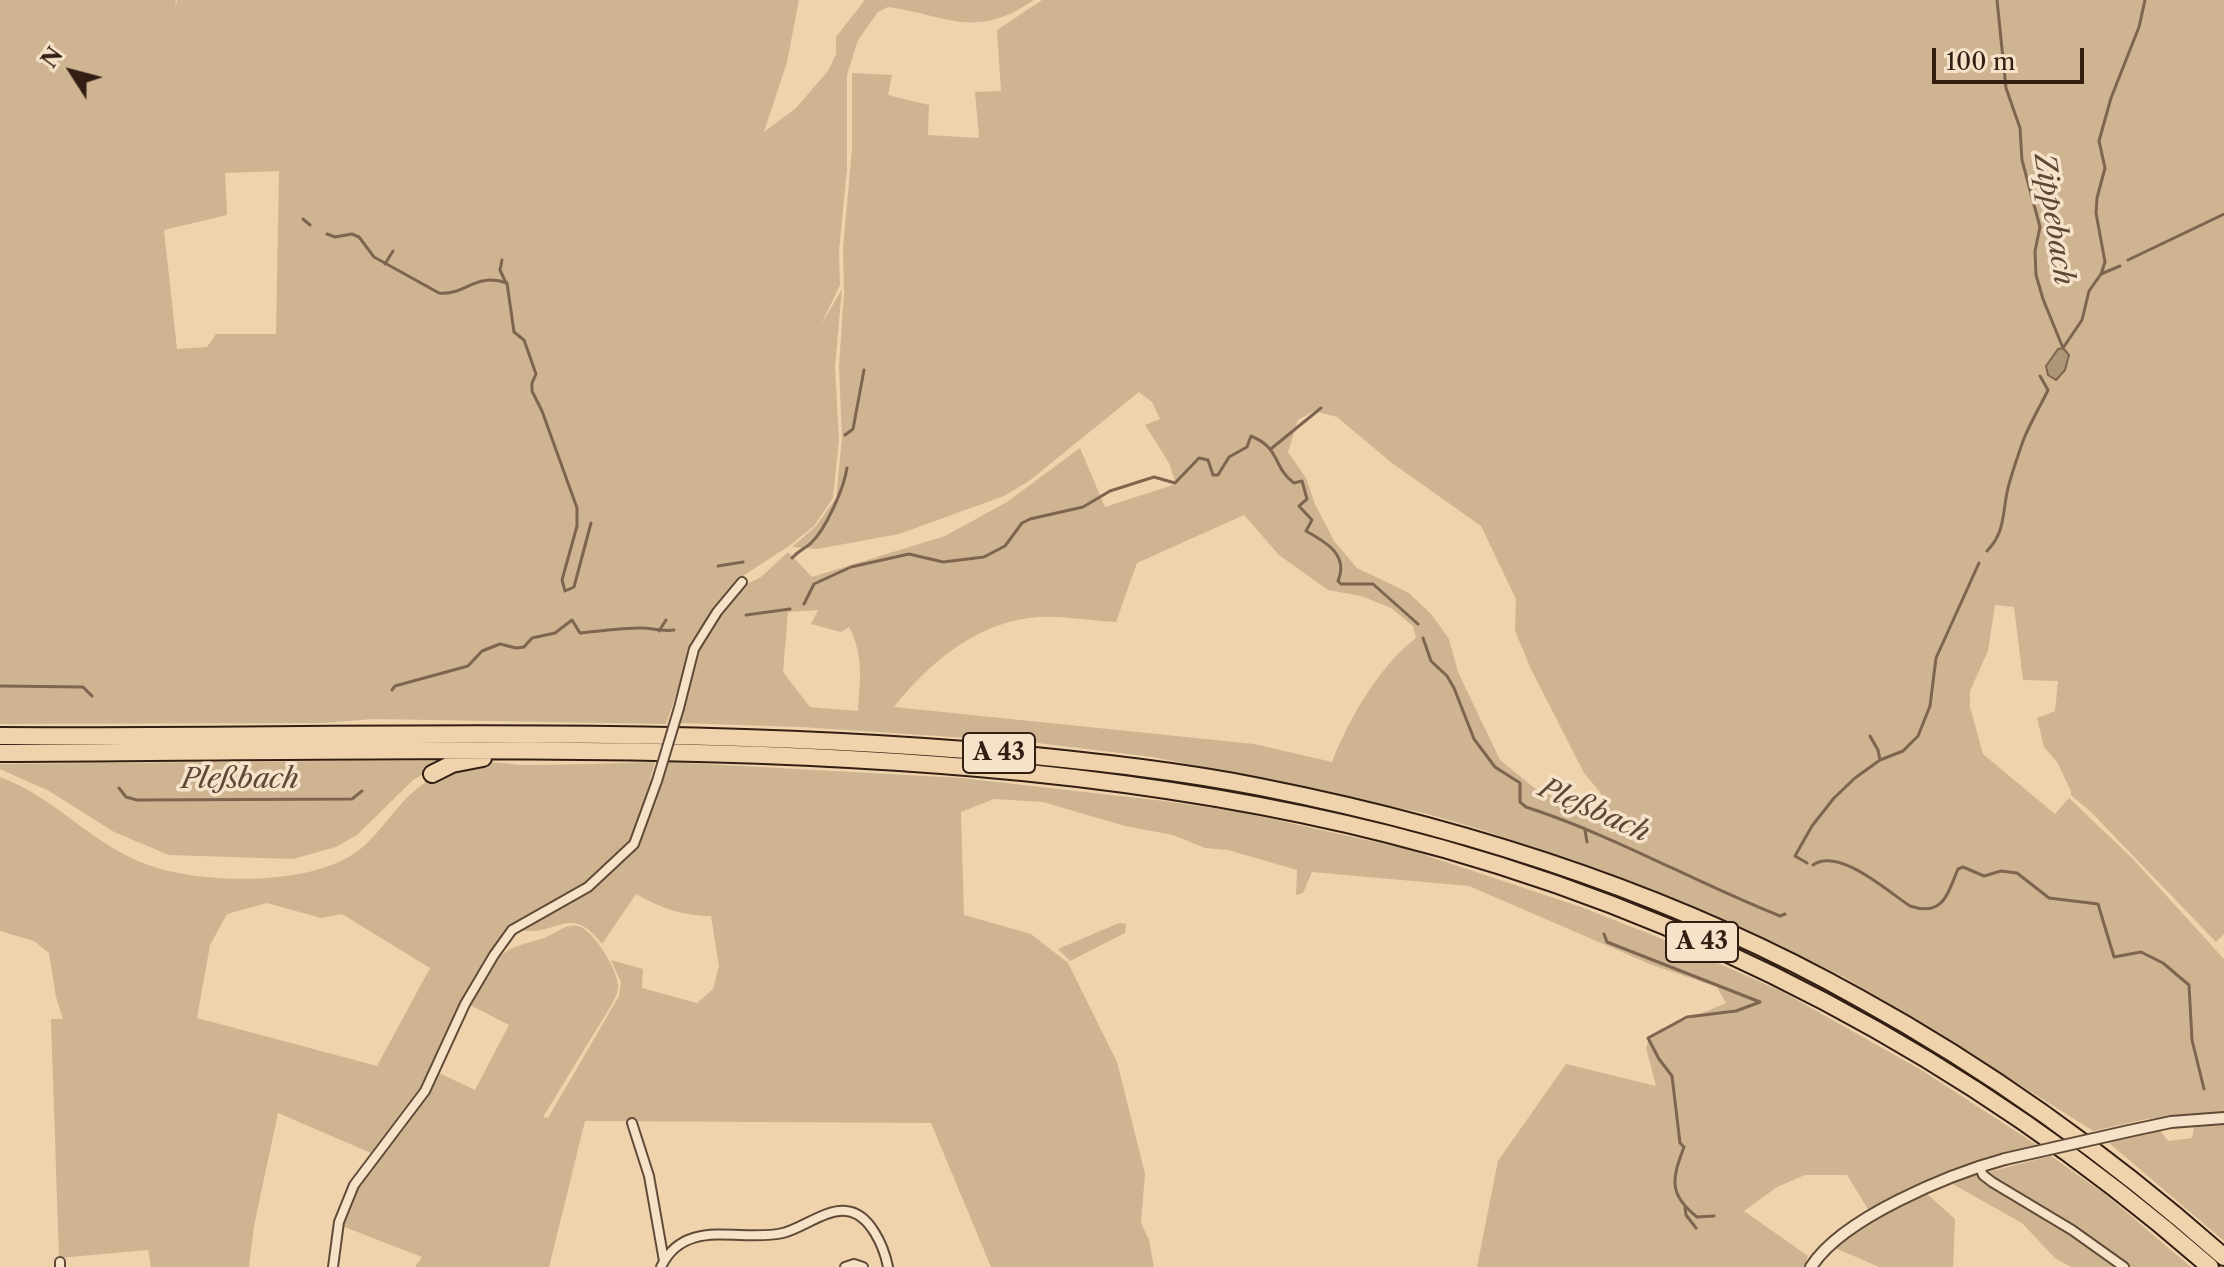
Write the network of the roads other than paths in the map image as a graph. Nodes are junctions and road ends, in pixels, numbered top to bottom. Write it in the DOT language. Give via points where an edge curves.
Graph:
graph roads {
  1 [pos="742,582"];
  2 [pos="0,736"];
  3 [pos="569,750"];
  4 [pos="0,753"];
  5 [pos="432,774"];
  6 [pos="2224,1118"];
  7 [pos="632,1123"];
  8 [pos="1979,1166"];
  9 [pos="2224,1257"];
  10 [pos="663,1264"];
  11 [pos="333,1267"];
  12 [pos="845,1267"];
  13 [pos="863,1267"];
  14 [pos="888,1267"];
  15 [pos="1811,1267"];
  16 [pos="2124,1267"];
  17 [pos="2210,1267"];
  1 -- 11 [label="street, bridge" via="694,649 634,844 588,887 512,930 494,955 425,1091 354,1185 339,1222"];
  2 -- 9 [label="highway, A 43" via="464,732 847,741 1153,769 1392,816 1619,888 1847,991 2034,1107 2122,1171"];
  3 -- 4 [label="highway, A 43"];
  3 -- 5 [label="highway" via="471,760"];
  3 -- 17 [label="highway, A 43" via="842,758 1099,780 1318,818 1508,868 1698,940 1856,1018 2045,1137"];
  6 -- 8 [label="street, bridge" via="2171,1122"];
  7 -- 10 [label="street" via="649,1176"];
  8 -- 15 [label="street" via="1854,1227 1829,1244"];
  8 -- 16 [label="street" via="1992,1182"];
  10 -- 14 [label="street" via="673,1249 697,1237 714,1233 756,1238 848,1211 873,1231"];
  12 -- 13 [label="street"];
}
